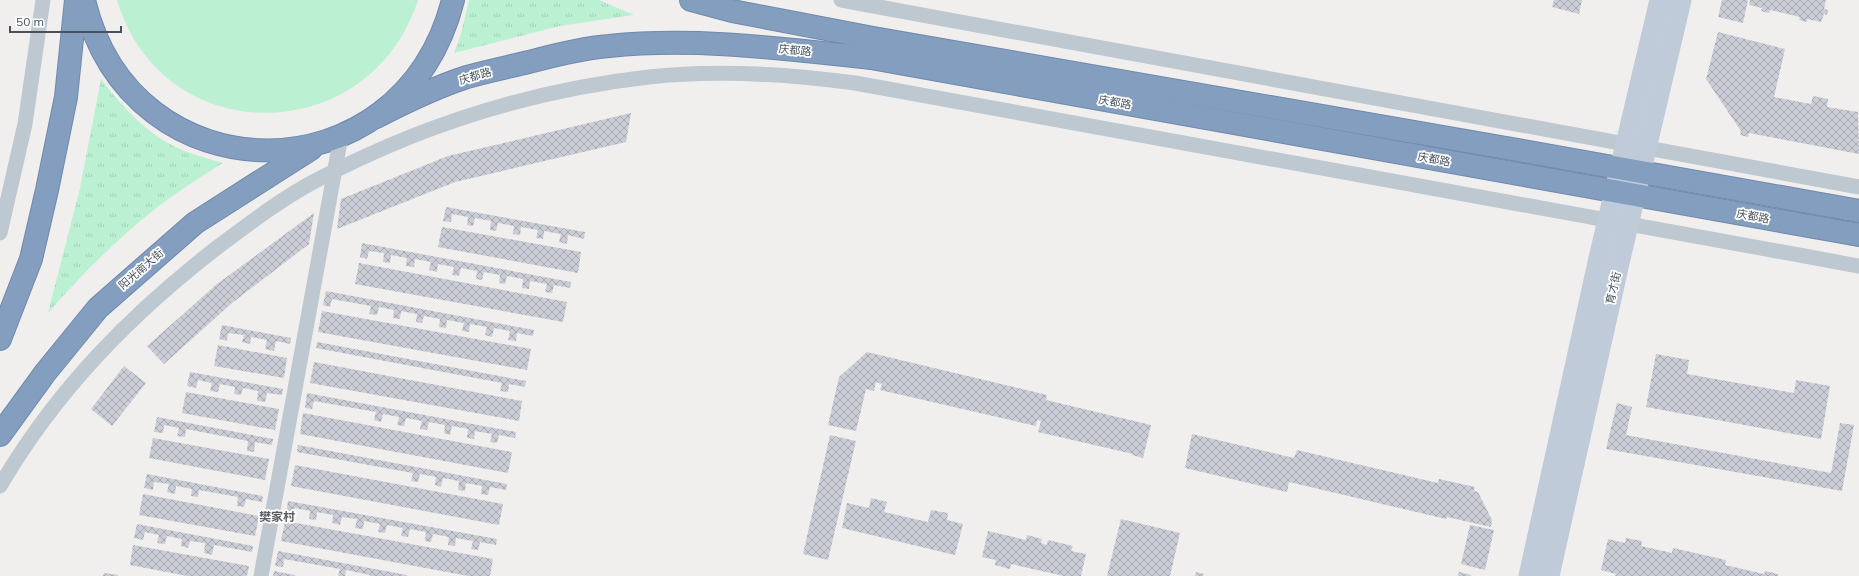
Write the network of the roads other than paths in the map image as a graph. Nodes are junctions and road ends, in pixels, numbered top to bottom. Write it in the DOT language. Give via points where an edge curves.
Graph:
graph roads {
  1 [pos="43,0"];
  2 [pos="76,0"];
  3 [pos="84,0"];
  4 [pos="453,0"];
  5 [pos="691,0"];
  6 [pos="841,0"];
  7 [pos="1660,0"];
  8 [pos="1681,0"];
  9 [pos="376,117"];
  10 [pos="341,136"];
  11 [pos="320,144"];
  12 [pos="1636,147"];
  13 [pos="1630,170"];
  14 [pos="335,172"];
  15 [pos="1859,187"];
  16 [pos="1625,193"];
  17 [pos="1859,211"];
  18 [pos="1618,223"];
  19 [pos="0,233"];
  20 [pos="1859,235"];
  21 [pos="1859,266"];
  22 [pos="0,339"];
  23 [pos="0,435"];
  24 [pos="0,486"];
  25 [pos="261,576"];
  26 [pos="1529,576"];
  27 [pos="1549,576"];
  1 -- 19 [label="street" via="25,124"];
  2 -- 22 [label="highway" via="66,96 47,190 31,259"];
  3 -- 11 [label="highway" via="95,36 116,72 144,104 178,128 197,137 237,148 279,150"];
  4 -- 9 [label="highway" via="441,38 432,56 407,90"];
  5 -- 13 [label="highway, 庆都路" via="746,14 866,36"];
  6 -- 12 [label="street"];
  7 -- 12 [label="street, 育才街"];
  8 -- 12 [label="street, 育才街"];
  9 -- 10 [label="highway"];
  9 -- 16 [label="highway, 庆都路" via="467,77 581,50 662,43 722,43 871,58"];
  10 -- 11 [label="highway"];
  10 -- 14 [label="street"];
  11 -- 23 [label="highway, 阳光南大街" via="195,223 137,272 98,308 81,328"];
  12 -- 13 [label="street, 育才街"];
  12 -- 15 [label="street"];
  13 -- 16 [label="street, 育才街"];
  13 -- 17 [label="highway, 庆都路"];
  14 -- 18 [label="street" via="481,111 582,87 651,77 770,74 820,78 928,95"];
  14 -- 24 [label="street" via="284,200 245,227 182,274 151,301 95,357 70,387 32,436"];
  14 -- 25 [label="street"];
  16 -- 18 [label="street, 育才街"];
  16 -- 20 [label="highway, 庆都路"];
  18 -- 21 [label="street"];
  18 -- 26 [label="street, 育才街"];
  18 -- 27 [label="street, 育才街"];
}
